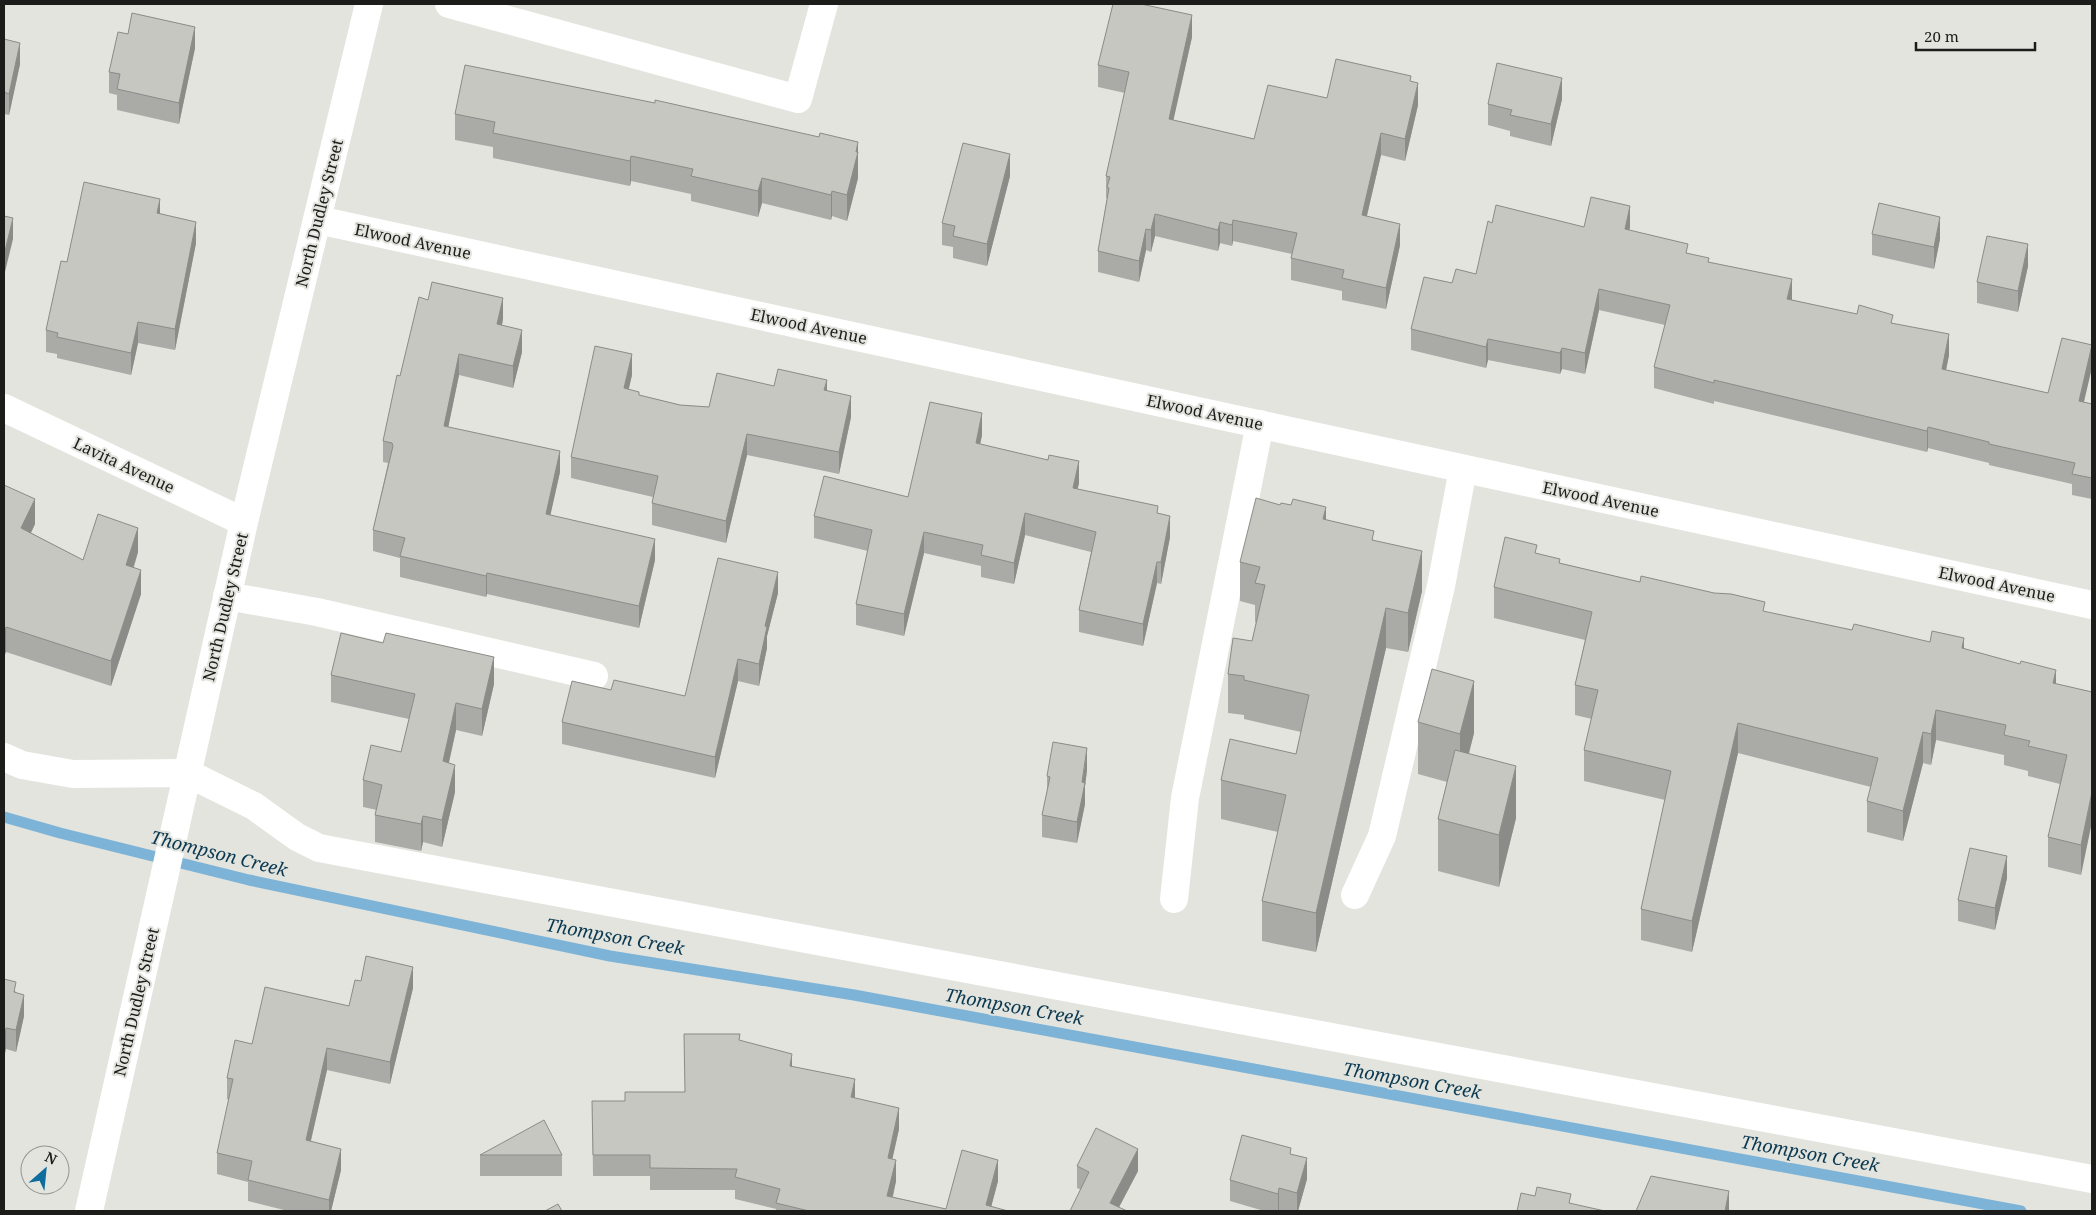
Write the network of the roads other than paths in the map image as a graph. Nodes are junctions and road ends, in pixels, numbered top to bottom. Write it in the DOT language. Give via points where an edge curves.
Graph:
graph roads {
  1 [pos="369,4"];
  2 [pos="824,4"];
  3 [pos="463,6"];
  4 [pos="318,220"];
  5 [pos="4,408"];
  6 [pos="1260,424"];
  7 [pos="1463,469"];
  8 [pos="244,522"];
  9 [pos="227,596"];
  10 [pos="2092,605"];
  11 [pos="594,676"];
  12 [pos="4,757"];
  13 [pos="187,773"];
  14 [pos="1355,895"];
  15 [pos="1174,900"];
  16 [pos="2092,1179"];
  17 [pos="89,1211"];
  1 -- 4 [label="street, North Dudley Street"];
  2 -- 3 [label="street" via="798,99"];
  4 -- 6 [label="street, Elwood Avenue"];
  4 -- 8 [label="street, North Dudley Street"];
  5 -- 8 [label="street, Lavita Avenue"];
  6 -- 7 [label="street, Elwood Avenue"];
  6 -- 15 [label="street" via="1185,798"];
  7 -- 10 [label="street, Elwood Avenue"];
  7 -- 14 [label="street" via="1441,586 1382,836"];
  8 -- 9 [label="street, North Dudley Street"];
  9 -- 11 [label="street" via="317,612"];
  9 -- 13 [label="street, North Dudley Street"];
  12 -- 13 [label="street" via="22,765 73,774"];
  13 -- 16 [label="street" via="254,806 297,837 319,848"];
  13 -- 17 [label="street, North Dudley Street"];
}
